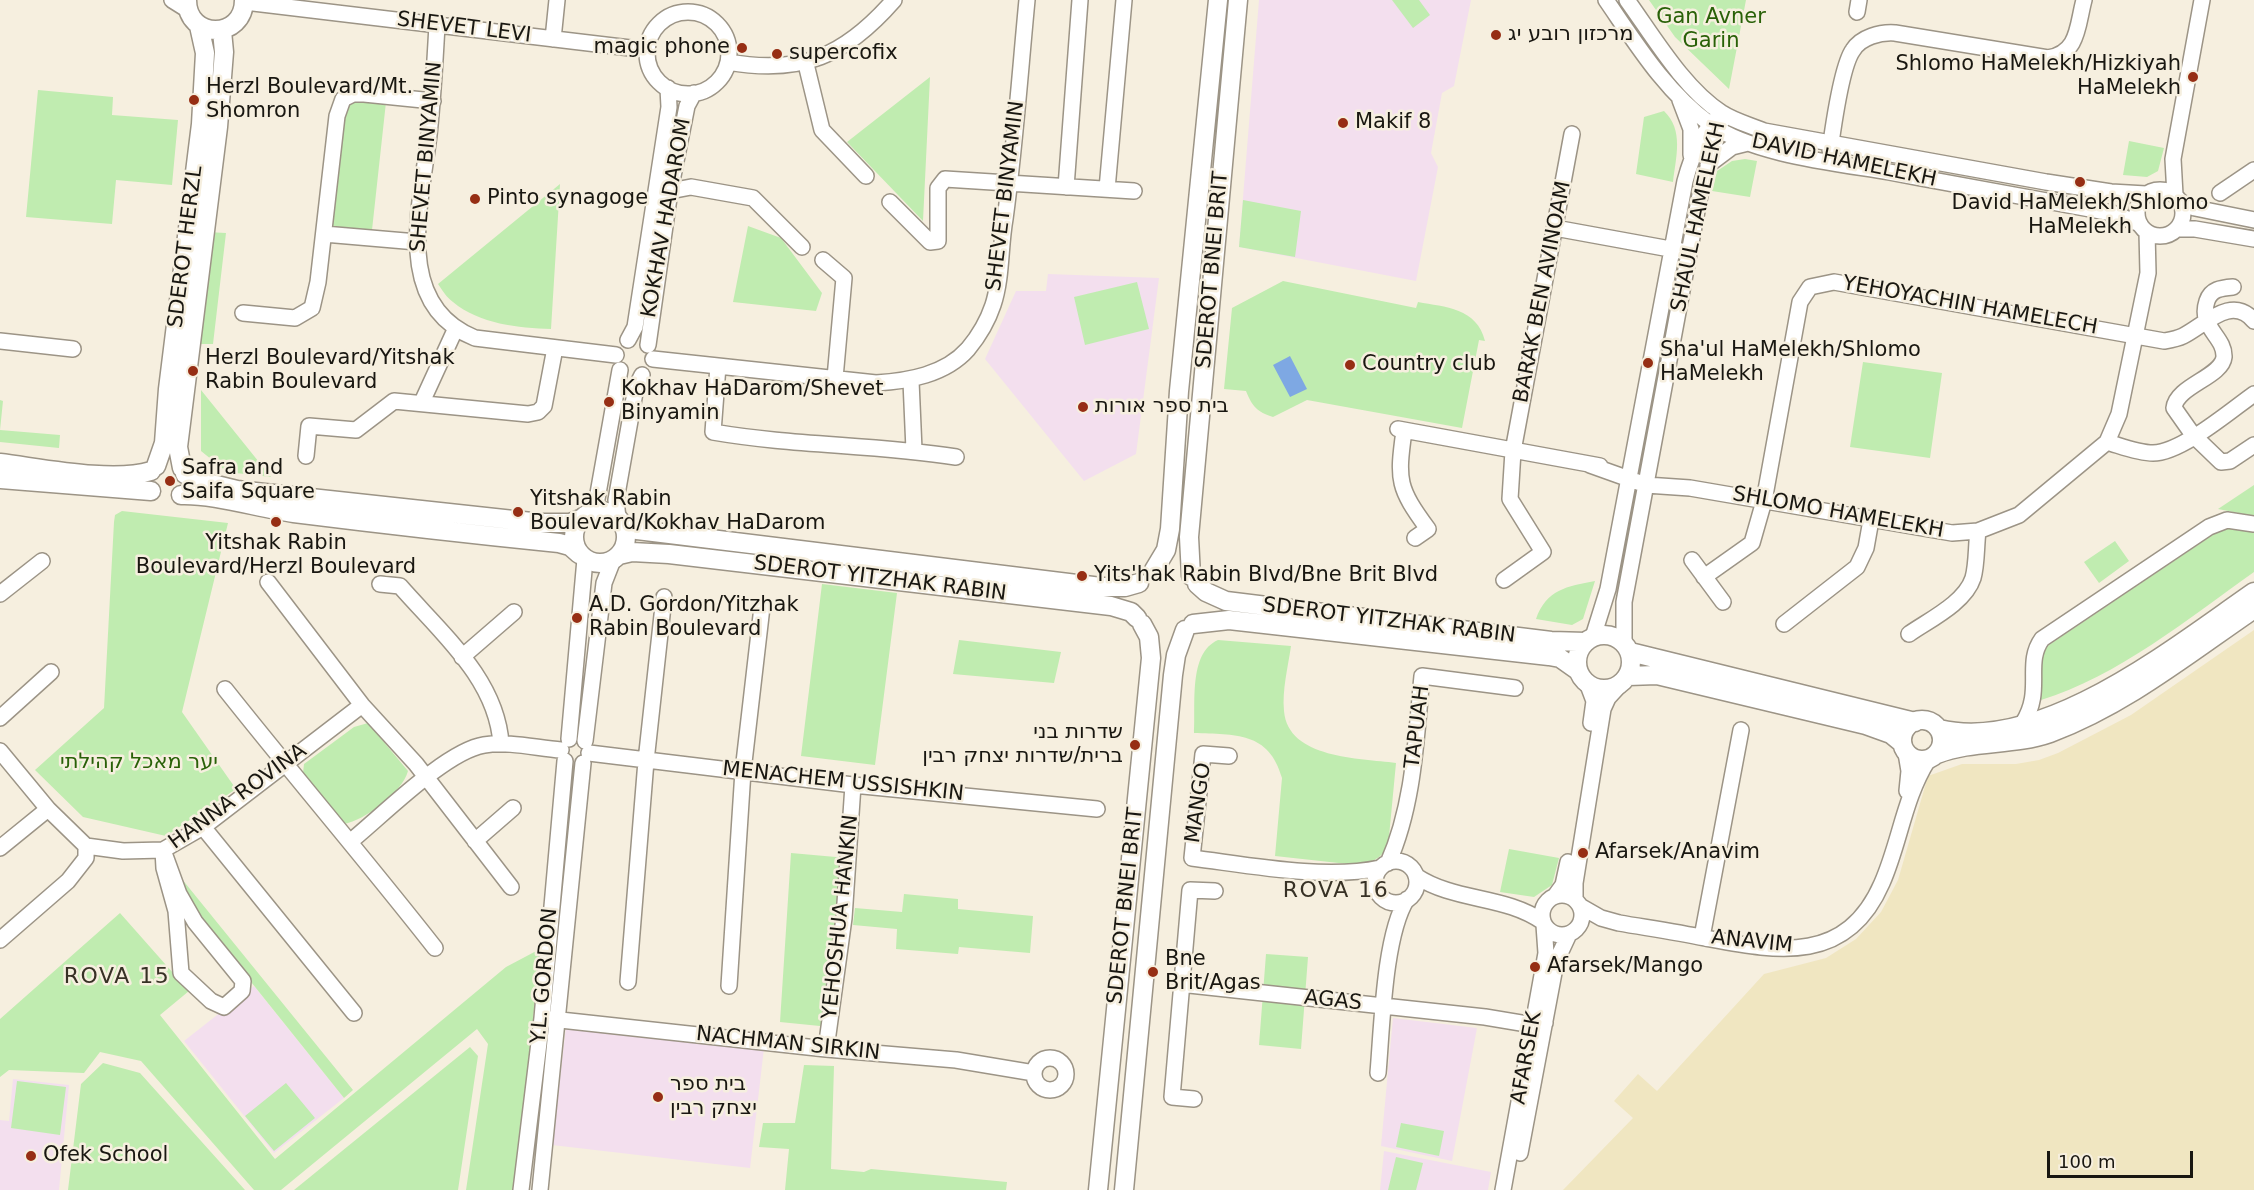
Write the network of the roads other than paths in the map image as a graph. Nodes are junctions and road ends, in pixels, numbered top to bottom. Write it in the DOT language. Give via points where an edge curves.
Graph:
graph roads {
  1 [pos="172,0"];
  2 [pos="556,0"];
  3 [pos="894,0"];
  4 [pos="1027,0"];
  5 [pos="1080,0"];
  6 [pos="1124,0"];
  7 [pos="1218,0"];
  8 [pos="1238,0"];
  9 [pos="1606,0"];
  10 [pos="1627,0"];
  11 [pos="2084,0"];
  12 [pos="2202,0"];
  13 [pos="244,1"];
  14 [pos="187,5"];
  15 [pos="345,7"];
  16 [pos="437,25"];
  17 [pos="199,26"];
  18 [pos="222,31"];
  19 [pos="553,39"];
  20 [pos="647,50"];
  21 [pos="728,62"];
  22 [pos="806,64"];
  23 [pos="668,88"];
  24 [pos="694,93"];
  25 [pos="1678,97"];
  26 [pos="433,101"];
  27 [pos="1718,122"];
  28 [pos="1572,134"];
  29 [pos="1831,141"];
  30 [pos="1748,143"];
  31 [pos="2173,159"];
  32 [pos="1691,161"];
  33 [pos="1828,162"];
  34 [pos="1708,165"];
  35 [pos="2254,170"];
  36 [pos="674,172"];
  37 [pos="866,176"];
  38 [pos="1011,183"];
  39 [pos="691,187"];
  40 [pos="1066,187"];
  41 [pos="1107,189"];
  42 [pos="670,191"];
  43 [pos="1134,191"];
  44 [pos="2151,192"];
  45 [pos="2220,193"];
  46 [pos="2178,198"];
  47 [pos="890,202"];
  48 [pos="2254,220"];
  49 [pos="1555,228"];
  50 [pos="2143,228"];
  51 [pos="2171,232"];
  52 [pos="324,234"];
  53 [pos="2254,239"];
  54 [pos="417,242"];
  55 [pos="802,247"];
  56 [pos="1672,250"];
  57 [pos="1689,253"];
  58 [pos="823,260"];
  59 [pos="2148,273"];
  60 [pos="2233,287"];
  61 [pos="243,313"];
  62 [pos="2254,321"];
  63 [pos="2205,322"];
  64 [pos="455,330"];
  65 [pos="2135,336"];
  66 [pos="628,340"];
  67 [pos="0,341"];
  68 [pos="555,348"];
  69 [pos="73,349"];
  70 [pos="650,352"];
  71 [pos="618,363"];
  72 [pos="718,366"];
  73 [pos="642,375"];
  74 [pos="835,378"];
  75 [pos="911,381"];
  76 [pos="2254,394"];
  77 [pos="422,402"];
  78 [pos="2193,435"];
  79 [pos="2107,442"];
  80 [pos="2254,445"];
  81 [pos="914,450"];
  82 [pos="1513,451"];
  83 [pos="306,456"];
  84 [pos="956,457"];
  85 [pos="0,463"];
  86 [pos="154,468"];
  87 [pos="183,471"];
  88 [pos="1630,474"];
  89 [pos="1647,478"];
  90 [pos="0,479"];
  91 [pos="151,491"];
  92 [pos="181,495"];
  93 [pos="1764,501"];
  94 [pos="585,516"];
  95 [pos="1871,520"];
  96 [pos="621,521"];
  97 [pos="2254,524"];
  98 [pos="1978,531"];
  99 [pos="1415,538"];
  100 [pos="582,556"];
  101 [pos="616,558"];
  102 [pos="1692,560"];
  103 [pos="42,561"];
  104 [pos="1155,570"];
  105 [pos="1704,577"];
  106 [pos="1194,580"];
  107 [pos="1504,580"];
  108 [pos="268,582"];
  109 [pos="1138,583"];
  110 [pos="380,584"];
  111 [pos="2254,592"];
  112 [pos="0,594"];
  113 [pos="664,597"];
  114 [pos="1723,602"];
  115 [pos="762,607"];
  116 [pos="2254,609"];
  117 [pos="514,612"];
  118 [pos="1139,621"];
  119 [pos="1784,624"];
  120 [pos="1189,627"];
  121 [pos="1909,634"];
  122 [pos="1590,639"];
  123 [pos="1627,647"];
  124 [pos="462,657"];
  125 [pos="1577,669"];
  126 [pos="51,672"];
  127 [pos="1624,681"];
  128 [pos="1588,685"];
  129 [pos="225,688"];
  130 [pos="1515,688"];
  131 [pos="362,705"];
  132 [pos="0,718"];
  133 [pos="1915,722"];
  134 [pos="2023,723"];
  135 [pos="1939,729"];
  136 [pos="1741,730"];
  137 [pos="501,744"];
  138 [pos="1904,748"];
  139 [pos="565,750"];
  140 [pos="0,751"];
  141 [pos="586,753"];
  142 [pos="1229,756"];
  143 [pos="1933,757"];
  144 [pos="646,761"];
  145 [pos="285,764"];
  146 [pos="742,771"];
  147 [pos="426,778"];
  148 [pos="853,785"];
  149 [pos="1906,803"];
  150 [pos="48,808"];
  151 [pos="513,808"];
  152 [pos="1097,809"];
  153 [pos="202,827"];
  154 [pos="1401,833"];
  155 [pos="351,841"];
  156 [pos="475,841"];
  157 [pos="86,846"];
  158 [pos="0,848"];
  159 [pos="163,850"];
  160 [pos="1384,866"];
  161 [pos="1350,872"];
  162 [pos="1413,872"];
  163 [pos="511,887"];
  164 [pos="1215,891"];
  165 [pos="1442,891"];
  166 [pos="1379,892"];
  167 [pos="1409,898"];
  168 [pos="1550,899"];
  169 [pos="1578,902"];
  170 [pos="1516,907"];
  171 [pos="1619,923"];
  172 [pos="1544,924"];
  173 [pos="1574,930"];
  174 [pos="1392,936"];
  175 [pos="1702,937"];
  176 [pos="0,940"];
  177 [pos="435,948"];
  178 [pos="628,982"];
  179 [pos="1180,984"];
  180 [pos="729,986"];
  181 [pos="1385,1006"];
  182 [pos="354,1013"];
  183 [pos="542,1018"];
  184 [pos="558,1020"];
  185 [pos="1537,1022"];
  186 [pos="826,1049"];
  187 [pos="1034,1073"];
  188 [pos="1378,1073"];
  189 [pos="1194,1099"];
  190 [pos="521,1190"];
  191 [pos="540,1190"];
  192 [pos="1098,1190"];
  193 [pos="1124,1190"];
  194 [pos="1503,1190"];
  195 [pos="1513,1190"];
  1 -- 14 [label="street"];
  2 -- 19 [label="street"];
  3 -- 22 [label="street" via="865,30 827,56"];
  4 -- 38 [label="street, SHEVET BINYAMIN"];
  5 -- 40 [label="street"];
  6 -- 41 [label="street"];
  7 -- 104 [label="main road, SDEROT BNEI BRIT" via="1179,391 1170,529 1166,550"];
  8 -- 106 [label="main road, SDEROT BNEI BRIT" via="1190,527 1188,560"];
  9 -- 25 [label="street, DAVID HAMELEKH"];
  10 -- 27 [label="street, DAVID HAMELEKH"];
  11 -- 29 [label="street" via="2071,47 2060,56 2048,58 1894,33 1868,38 1851,52"];
  12 -- 31 [label="street"];
  13 -- 15 [label="street, SHEVET LEVI"];
  13 -- 18 [label="main road" via="236,23"];
  14 -- 17 [label="main road, SDEROT HERZL"];
  15 -- 16 [label="street, SHEVET LEVI"];
  16 -- 19 [label="street, SHEVET LEVI"];
  16 -- 26 [label="street, SHEVET BINYAMIN"];
  17 -- 18 [label="main road"];
  17 -- 86 [label="main road, SDEROT HERZL" via="205,53 201,124 166,429"];
  18 -- 87 [label="main road, SDEROT HERZL" via="218,127 178,447"];
  19 -- 20 [label="street, SHEVET LEVI"];
  20 -- 21 [label="street" via="656,27 666,18 689,12 716,22 725,34"];
  20 -- 23 [label="street" via="652,72"];
  21 -- 22 [label="street" via="787,67"];
  21 -- 24 [label="street" via="718,81"];
  22 -- 37 [label="street" via="822,130"];
  23 -- 24 [label="street"];
  23 -- 66 [label="street, KOKHAV HADAROM" via="669,107 634,327"];
  24 -- 36 [label="street, KOKHAV HADAROM" via="687,106"];
  25 -- 27 [label="street, DAVID HAMELEKH"];
  25 -- 32 [label="street" via="1691,129"];
  26 -- 52 [label="street" via="364,94 343,99 337,116"];
  26 -- 54 [label="street, SHEVET BINYAMIN"];
  27 -- 29 [label="street, DAVID HAMELEKH"];
  27 -- 30 [label="street, DAVID HAMELEKH"];
  27 -- 32 [label="street, SHAUL HAMELEKH"];
  27 -- 34 [label="street, SHAUL HAMELEKH"];
  28 -- 49 [label="street, BARAK BEN AVINOAM"];
  29 -- 33 [label="street"];
  29 -- 44 [label="street, DAVID HAMELEKH" via="2121,194"];
  30 -- 33 [label="street, DAVID HAMELEKH"];
  30 -- 34 [label="street" via="1732,147"];
  31 -- 44 [label="street"];
  31 -- 46 [label="street"];
  32 -- 56 [label="street, SHAUL HAMELEKH"];
  33 -- 50 [label="street, DAVID HAMELEKH" via="2112,213"];
  34 -- 57 [label="street, SHAUL HAMELEKH"];
  35 -- 45 [label="street"];
  36 -- 39 [label="street"];
  36 -- 42 [label="street, KOKHAV HADAROM"];
  38 -- 40 [label="street"];
  38 -- 47 [label="street" via="945,179 938,188 938,241 930,242"];
  38 -- 75 [label="street, SHEVET BINYAMIN" via="993,306 965,352"];
  39 -- 42 [label="street"];
  39 -- 55 [label="street" via="753,198"];
  40 -- 41 [label="street"];
  41 -- 43 [label="street"];
  42 -- 70 [label="street, KOKHAV HADAROM"];
  44 -- 46 [label="street"];
  44 -- 50 [label="street" via="2137,211"];
  46 -- 48 [label="street" via="2195,208"];
  46 -- 51 [label="street" via="2183,215"];
  49 -- 56 [label="street"];
  49 -- 82 [label="street, BARAK BEN AVINOAM"];
  50 -- 51 [label="street"];
  50 -- 59 [label="street, SHLOMO HAMELEKH"];
  51 -- 53 [label="street" via="2195,229"];
  51 -- 59 [label="street, SHLOMO HAMELEKH"];
  52 -- 54 [label="street"];
  52 -- 61 [label="street" via="312,308 295,318"];
  54 -- 64 [label="street, SHEVET BINYAMIN" via="425,290 444,321"];
  56 -- 57 [label="street"];
  56 -- 88 [label="street, SHAUL HAMELEKH"];
  57 -- 89 [label="street, SHAUL HAMELEKH"];
  58 -- 74 [label="street" via="844,278"];
  59 -- 65 [label="street, SHLOMO HAMELEKH"];
  60 -- 63 [label="street" via="2209,296"];
  62 -- 63 [label="street, YEHOYACHIN HAMELECH" via="2238,310 2227,310"];
  63 -- 65 [label="street, YEHOYACHIN HAMELECH" via="2181,338 2164,341"];
  63 -- 78 [label="street" via="2223,350 2224,359 2174,402"];
  64 -- 68 [label="street" via="475,338"];
  64 -- 77 [label="street"];
  65 -- 79 [label="street, SHLOMO HAMELEKH" via="2119,414"];
  65 -- 93 [label="street, YEHOYACHIN HAMELECH" via="1834,282 1810,287 1800,302"];
  66 -- 70 [label="street" via="638,339"];
  66 -- 71 [label="street" via="620,346"];
  67 -- 69 [label="street"];
  68 -- 71 [label="street"];
  68 -- 77 [label="street" via="544,406 538,412 489,411"];
  70 -- 72 [label="street, SHEVET BINYAMIN"];
  70 -- 73 [label="street" via="650,368"];
  71 -- 73 [label="street" via="630,376"];
  71 -- 94 [label="street" via="597,499"];
  72 -- 74 [label="street, SHEVET BINYAMIN"];
  72 -- 81 [label="street" via="713,432 801,444"];
  73 -- 96 [label="street" via="636,387 616,500"];
  74 -- 75 [label="street, SHEVET BINYAMIN" via="876,383"];
  75 -- 81 [label="street"];
  76 -- 78 [label="street"];
  77 -- 83 [label="street" via="394,401 356,430 309,426"];
  78 -- 79 [label="street" via="2172,448 2151,453"];
  78 -- 80 [label="street" via="2221,462 2230,461"];
  79 -- 98 [label="street, SHLOMO HAMELEKH" via="2019,515"];
  81 -- 84 [label="street"];
  82 -- 88 [label="street, SHLOMO HAMELEKH"];
  82 -- 99 [label="street, SHLOMO HAMELEKH" via="1401,430 1401,486 1428,529"];
  82 -- 107 [label="street, BARAK BEN AVINOAM" via="1510,499 1543,552"];
  85 -- 86 [label="main road" via="100,474 141,474"];
  86 -- 87 [label="main road" via="172,463"];
  86 -- 91 [label="main road" via="148,481"];
  87 -- 92 [label="main road" via="186,485"];
  87 -- 94 [label="main road" via="196,480 237,490 541,523 570,523"];
  88 -- 89 [label="street, SHLOMO HAMELEKH"];
  88 -- 122 [label="street, SHAUL HAMELEKH" via="1608,589"];
  89 -- 93 [label="street, SHLOMO HAMELEKH"];
  89 -- 123 [label="street, SHAUL HAMELEKH" via="1624,602 1622,625"];
  90 -- 91 [label="main road"];
  91 -- 92 [label="main road" via="163,500"];
  92 -- 100 [label="main road" via="311,515 559,543"];
  93 -- 95 [label="street, SHLOMO HAMELEKH"];
  93 -- 105 [label="street, YEHOYACHIN HAMELECH" via="1752,543"];
  94 -- 96 [label="main road" via="605,511"];
  94 -- 100 [label="main road" via="574,532"];
  95 -- 98 [label="street, SHLOMO HAMELEKH" via="1952,533"];
  95 -- 119 [label="street" via="1866,548 1857,567"];
  96 -- 101 [label="main road" via="626,541"];
  96 -- 109 [label="main road, SDEROT YITZHAK RABIN" via="637,530 1101,587"];
  97 -- 134 [label="street" via="2227,520 2209,527 2042,639 2034,653 2034,700"];
  98 -- 121 [label="street" via="1973,579 1966,590"];
  100 -- 101 [label="main road" via="599,563"];
  100 -- 139 [label="street, Y.L. GORDON"];
  101 -- 118 [label="main road, SDEROT YITZHAK RABIN" via="632,552 669,554 1111,606 1131,612"];
  101 -- 141 [label="street, Y.L. GORDON" via="604,583"];
  102 -- 105 [label="street"];
  103 -- 112 [label="street"];
  104 -- 106 [label="main road" via="1174,568"];
  104 -- 109 [label="main road"];
  105 -- 114 [label="street"];
  106 -- 120 [label="main road" via="1202,605"];
  106 -- 122 [label="main road, SDEROT YITZHAK RABIN" via="1206,592 1226,601 1551,641"];
  108 -- 131 [label="street"];
  109 -- 118 [label="main road" via="1133,600"];
  110 -- 124 [label="street" via="400,586"];
  111 -- 134 [label="main road" via="2111,688 2060,712"];
  113 -- 144 [label="street"];
  115 -- 146 [label="street"];
  116 -- 143 [label="main road" via="2124,698 2086,718 2048,734 2016,742 1957,747"];
  117 -- 124 [label="street"];
  118 -- 120 [label="main road" via="1162,635"];
  118 -- 192 [label="main road, SDEROT BNEI BRIT" via="1149,637 1151,658"];
  120 -- 125 [label="main road, SDEROT YITZHAK RABIN" via="1229,620 1549,656"];
  120 -- 193 [label="main road, SDEROT BNEI BRIT" via="1176,655 1173,675"];
  122 -- 123 [label="main road" via="1610,635"];
  122 -- 125 [label="main road" via="1578,654"];
  123 -- 127 [label="main road" via="1631,668"];
  123 -- 133 [label="main road"];
  124 -- 137 [label="street" via="494,705"];
  125 -- 128 [label="main road"];
  126 -- 132 [label="street"];
  127 -- 128 [label="main road" via="1604,690"];
  127 -- 138 [label="main road" via="1657,675 1866,725 1891,734"];
  127 -- 169 [label="street" via="1603,709 1575,883"];
  128 -- 168 [label="street" via="1594,707 1568,868 1563,885"];
  129 -- 145 [label="street"];
  130 -- 154 [label="street, TAPUAH" via="1422,676"];
  131 -- 145 [label="street, HANNA ROVINA"];
  131 -- 147 [label="street"];
  133 -- 135 [label="main road" via="1930,722"];
  133 -- 138 [label="main road" via="1906,728"];
  134 -- 135 [label="main road" via="1967,732"];
  135 -- 143 [label="main road" via="1942,739"];
  136 -- 175 [label="street"];
  137 -- 139 [label="street"];
  137 -- 147 [label="street" via="468,750"];
  138 -- 143 [label="main road" via="1916,760"];
  138 -- 149 [label="street, ANAVIM" via="1909,771"];
  139 -- 141 [label="street" via="577,738"];
  139 -- 141 [label="street" via="576,766"];
  139 -- 183 [label="street, Y.L. GORDON"];
  140 -- 150 [label="street"];
  141 -- 144 [label="street, MENACHEM USSISHKIN"];
  141 -- 184 [label="street, Y.L. GORDON"];
  142 -- 161 [label="street, MANGO" via="1203,754 1192,858"];
  143 -- 149 [label="street, ANAVIM"];
  144 -- 146 [label="street, MENACHEM USSISHKIN"];
  144 -- 178 [label="street"];
  145 -- 153 [label="street, HANNA ROVINA"];
  145 -- 155 [label="street"];
  146 -- 148 [label="street, MENACHEM USSISHKIN"];
  146 -- 180 [label="street"];
  147 -- 155 [label="street"];
  147 -- 156 [label="street"];
  148 -- 152 [label="street, MENACHEM USSISHKIN"];
  148 -- 186 [label="street, YEHOSHUA HANKIN" via="844,918"];
  149 -- 175 [label="street, ANAVIM" via="1882,883 1863,914 1846,930 1796,950 1766,949"];
  150 -- 157 [label="street"];
  150 -- 158 [label="street"];
  151 -- 156 [label="street"];
  153 -- 159 [label="street, HANNA ROVINA"];
  153 -- 182 [label="street"];
  154 -- 160 [label="street, TAPUAH"];
  154 -- 162 [label="street, TAPUAH" via="1404,853"];
  155 -- 177 [label="street"];
  156 -- 163 [label="street"];
  157 -- 159 [label="street, HANNA ROVINA" via="123,851"];
  157 -- 176 [label="street" via="86,858 68,881"];
  159 -- 159 [label="street" via="176,911 181,973 211,1001 224,1007 242,991 243,981 195,922 179,894"];
  160 -- 161 [label="street, MANGO"];
  160 -- 162 [label="street" via="1400,861"];
  160 -- 166 [label="street"];
  161 -- 166 [label="street, MANGO"];
  162 -- 165 [label="street"];
  162 -- 167 [label="street" via="1416,888"];
  164 -- 179 [label="street" via="1190,890"];
  165 -- 167 [label="street"];
  165 -- 170 [label="street"];
  166 -- 167 [label="street" via="1398,903"];
  166 -- 174 [label="street"];
  167 -- 174 [label="street" via="1399,912"];
  168 -- 169 [label="street" via="1565,895"];
  168 -- 170 [label="street"];
  168 -- 172 [label="street" via="1542,911"];
  169 -- 171 [label="street, ANAVIM" via="1601,918"];
  169 -- 173 [label="street" via="1582,916"];
  170 -- 172 [label="street"];
  171 -- 173 [label="street, ANAVIM"];
  171 -- 175 [label="street, ANAVIM"];
  172 -- 173 [label="street" via="1555,934"];
  172 -- 185 [label="street, AFARSEK" via="1546,953"];
  173 -- 185 [label="street, AFARSEK" via="1556,962"];
  174 -- 181 [label="street"];
  179 -- 181 [label="street, AGAS"];
  179 -- 189 [label="street" via="1172,1097"];
  181 -- 185 [label="street, AGAS"];
  181 -- 188 [label="street"];
  183 -- 184 [label="street, NACHMAN SIRKIN"];
  183 -- 190 [label="street, Y.L. GORDON"];
  184 -- 186 [label="street, NACHMAN SIRKIN"];
  184 -- 191 [label="street, Y.L. GORDON"];
  185 -- 194 [label="street, AFARSEK"];
  185 -- 195 [label="street, AFARSEK"];
  186 -- 187 [label="street, NACHMAN SIRKIN" via="956,1060"];
}
